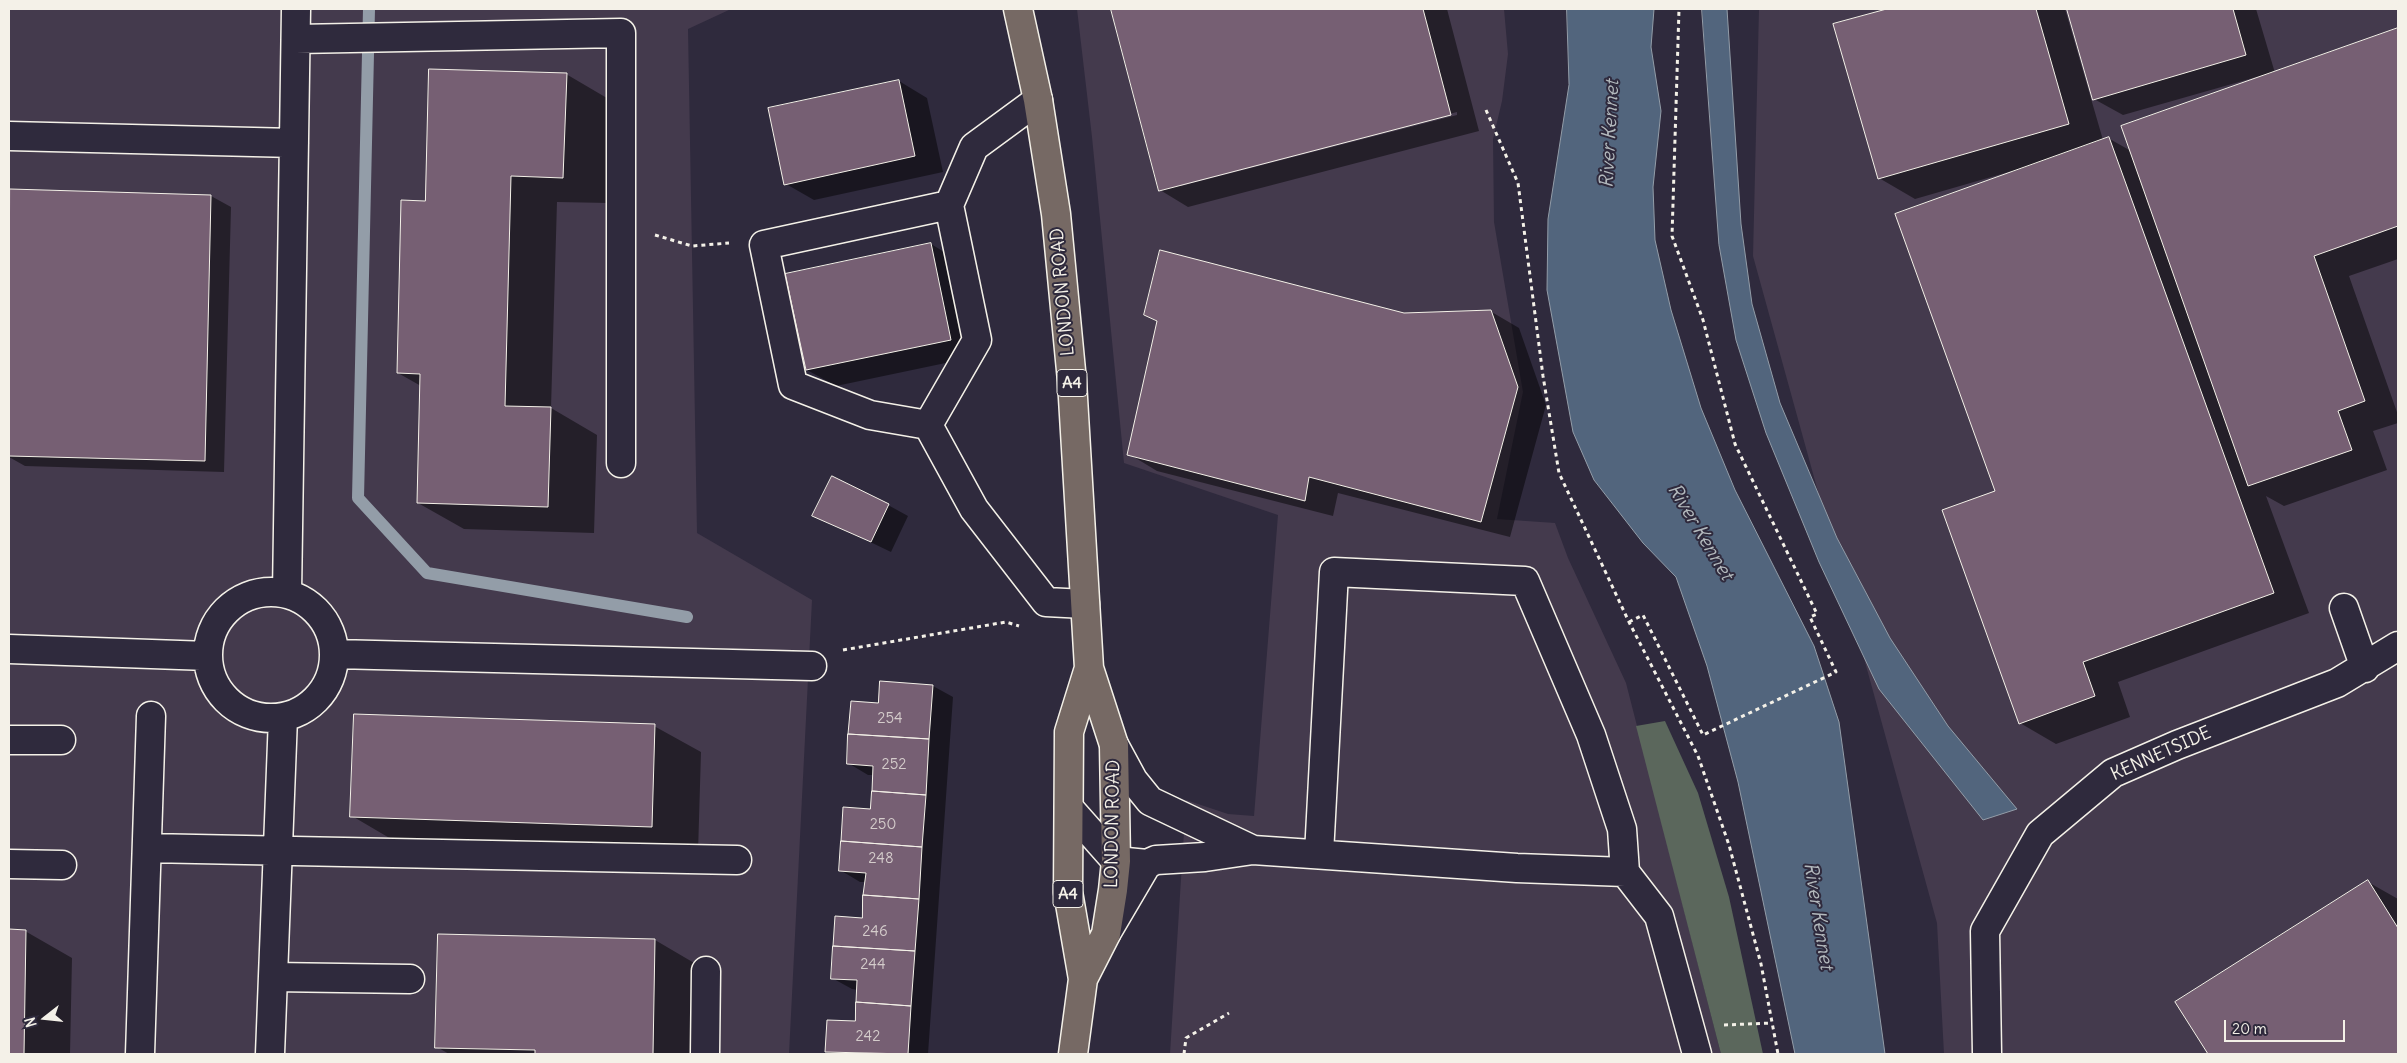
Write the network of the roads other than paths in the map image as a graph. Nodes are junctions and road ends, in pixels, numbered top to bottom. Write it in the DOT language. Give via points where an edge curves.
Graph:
graph roads {
  1 [pos="296,9"];
  2 [pos="1018,9"];
  3 [pos="296,39"];
  4 [pos="1038,100"];
  5 [pos="9,136"];
  6 [pos="294,143"];
  7 [pos="948,204"];
  8 [pos="928,424"];
  9 [pos="621,464"];
  10 [pos="287,592"];
  11 [pos="1085,604"];
  12 [pos="2344,608"];
  13 [pos="2398,646"];
  14 [pos="9,649"];
  15 [pos="335,654"];
  16 [pos="208,656"];
  17 [pos="812,666"];
  18 [pos="1089,668"];
  19 [pos="2365,668"];
  20 [pos="151,716"];
  21 [pos="283,717"];
  22 [pos="9,740"];
  23 [pos="61,740"];
  24 [pos="1114,746"];
  25 [pos="1069,808"];
  26 [pos="146,848"];
  27 [pos="278,850"];
  28 [pos="1253,850"];
  29 [pos="1318,854"];
  30 [pos="737,860"];
  31 [pos="1116,861"];
  32 [pos="9,864"];
  33 [pos="1147,864"];
  34 [pos="62,865"];
  35 [pos="1625,872"];
  36 [pos="1106,934"];
  37 [pos="706,971"];
  38 [pos="273,977"];
  39 [pos="1083,978"];
  40 [pos="410,979"];
  41 [pos="140,1054"];
  42 [pos="270,1054"];
  43 [pos="705,1054"];
  44 [pos="1073,1054"];
  45 [pos="1697,1054"];
  46 [pos="1988,1054"];
  1 -- 3 [label="street"];
  2 -- 4 [label="main road, LONDON ROAD / A4"];
  3 -- 6 [label="street"];
  3 -- 9 [label="street" via="620,33"];
  4 -- 7 [label="street" via="974,147"];
  4 -- 11 [label="main road, LONDON ROAD / A4" via="1056,214 1072,381"];
  5 -- 6 [label="street"];
  6 -- 10 [label="street"];
  7 -- 8 [label="street" via="978,340"];
  7 -- 8 [label="street" via="764,245 793,385 870,415"];
  8 -- 11 [label="street" via="974,509 1046,602"];
  10 -- 15 [label="street" via="306,601 321,615 332,633"];
  10 -- 16 [label="street" via="267,591 248,595 232,605 218,619 210,636"];
  11 -- 18 [label="main road, LONDON ROAD / A4"];
  12 -- 19 [label="street"];
  13 -- 19 [label="street, KENNETSIDE"];
  14 -- 16 [label="street"];
  15 -- 17 [label="street"];
  15 -- 21 [label="street" via="333,672 314,702 300,712"];
  16 -- 21 [label="street" via="212,677 223,696 240,710 261,717"];
  18 -- 24 [label="main road, LONDON ROAD / A4"];
  18 -- 25 [label="main road, LONDON ROAD / A4" via="1069,732"];
  19 -- 46 [label="street, KENNETSIDE" via="2336,684 2113,773 2040,834 1985,931"];
  20 -- 26 [label="street"];
  21 -- 27 [label="street"];
  22 -- 23 [label="street"];
  24 -- 28 [label="street" via="1133,780 1150,801"];
  24 -- 31 [label="main road, LONDON ROAD / A4"];
  25 -- 31 [label="street"];
  25 -- 39 [label="main road, LONDON ROAD / A4" via="1068,892"];
  26 -- 27 [label="street"];
  26 -- 41 [label="street"];
  27 -- 30 [label="street"];
  27 -- 38 [label="street"];
  28 -- 29 [label="street"];
  28 -- 33 [label="street" via="1156,860"];
  29 -- 35 [label="street"];
  29 -- 35 [label="street" via="1334,572 1525,581 1591,735 1622,829"];
  31 -- 33 [label="street"];
  31 -- 36 [label="main road, LONDON ROAD / A4"];
  32 -- 34 [label="street"];
  33 -- 36 [label="street"];
  35 -- 45 [label="street" via="1659,916"];
  36 -- 39 [label="main road, LONDON ROAD / A4"];
  37 -- 43 [label="street"];
  38 -- 40 [label="street"];
  38 -- 42 [label="street"];
  39 -- 44 [label="main road, LONDON ROAD / A4"];
}
